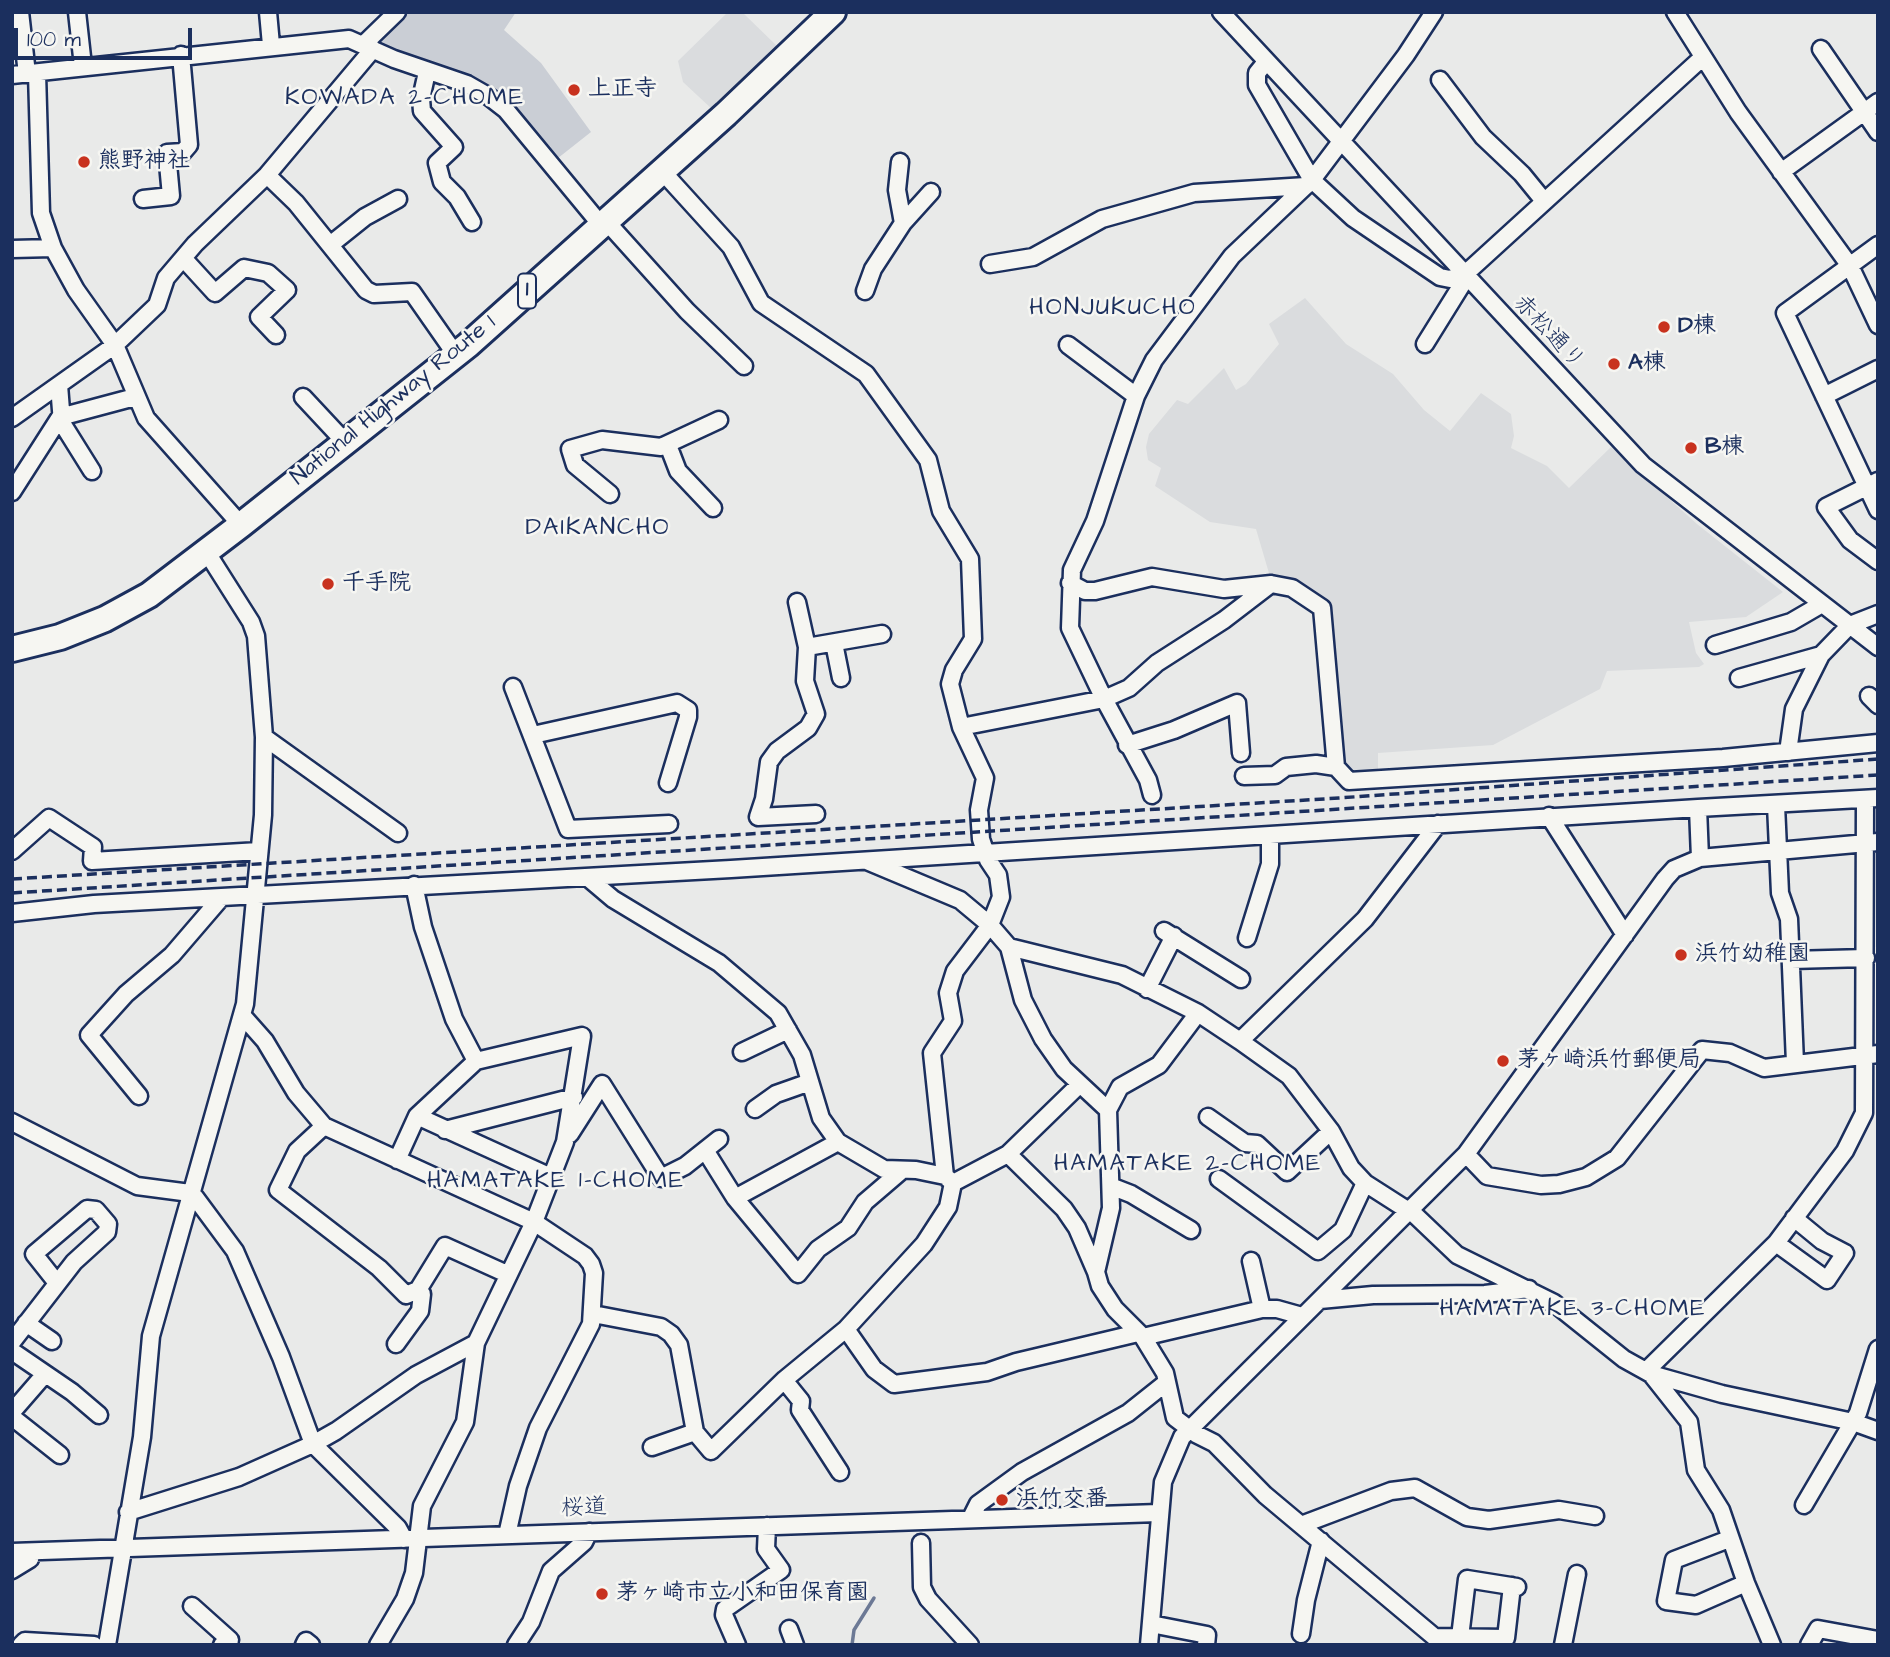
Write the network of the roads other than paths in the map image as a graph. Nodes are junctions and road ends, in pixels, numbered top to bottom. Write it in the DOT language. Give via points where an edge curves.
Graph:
graph roads {
  1 [pos="20,12"];
  2 [pos="78,12"];
  3 [pos="268,12"];
  4 [pos="397,12"];
  5 [pos="833,12"];
  6 [pos="1221,12"];
  7 [pos="1434,12"];
  8 [pos="1675,12"];
  9 [pos="271,45"];
  10 [pos="369,46"];
  11 [pos="1821,49"];
  12 [pos="181,55"];
  13 [pos="1703,58"];
  14 [pos="1266,62"];
  15 [pos="83,66"];
  16 [pos="427,72"];
  17 [pos="25,74"];
  18 [pos="1440,80"];
  19 [pos="1871,107"];
  20 [pos="1878,132"];
  21 [pos="1339,143"];
  22 [pos="900,162"];
  23 [pos="662,171"];
  24 [pos="1781,172"];
  25 [pos="267,176"];
  26 [pos="1309,183"];
  27 [pos="931,192"];
  28 [pos="143,199"];
  29 [pos="398,199"];
  30 [pos="1544,201"];
  31 [pos="472,222"];
  32 [pos="604,223"];
  33 [pos="903,223"];
  34 [pos="330,245"];
  35 [pos="1878,245"];
  36 [pos="53,248"];
  37 [pos="12,249"];
  38 [pos="183,258"];
  39 [pos="989,264"];
  40 [pos="1850,267"];
  41 [pos="1465,276"];
  42 [pos="865,291"];
  43 [pos="1872,297"];
  44 [pos="1878,325"];
  45 [pos="276,335"];
  46 [pos="1425,344"];
  47 [pos="115,345"];
  48 [pos="1068,345"];
  49 [pos="456,355"];
  50 [pos="744,366"];
  51 [pos="1878,369"];
  52 [pos="60,386"];
  53 [pos="1136,396"];
  54 [pos="1824,396"];
  55 [pos="135,397"];
  56 [pos="303,397"];
  57 [pos="60,417"];
  58 [pos="12,418"];
  59 [pos="719,420"];
  60 [pos="345,442"];
  61 [pos="668,445"];
  62 [pos="92,471"];
  63 [pos="1872,484"];
  64 [pos="12,492"];
  65 [pos="610,494"];
  66 [pos="713,508"];
  67 [pos="1878,510"];
  68 [pos="241,525"];
  69 [pos="206,551"];
  70 [pos="1878,561"];
  71 [pos="1070,583"];
  72 [pos="1271,584"];
  73 [pos="797,602"];
  74 [pos="1822,604"];
  75 [pos="1878,614"];
  76 [pos="1850,625"];
  77 [pos="882,634"];
  78 [pos="834,643"];
  79 [pos="1715,645"];
  80 [pos="1878,647"];
  81 [pos="807,648"];
  82 [pos="12,649"];
  83 [pos="1821,655"];
  84 [pos="841,678"];
  85 [pos="1740,678"];
  86 [pos="513,687"];
  87 [pos="1104,699"];
  88 [pos="961,727"];
  89 [pos="533,735"];
  90 [pos="264,737"];
  91 [pos="1878,743"];
  92 [pos="1128,745"];
  93 [pos="1241,752"];
  94 [pos="1788,752"];
  95 [pos="1336,767"];
  96 [pos="1244,776"];
  97 [pos="668,783"];
  98 [pos="1152,795"];
  99 [pos="1871,799"];
  100 [pos="1776,805"];
  101 [pos="1698,808"];
  102 [pos="816,814"];
  103 [pos="1549,816"];
  104 [pos="669,824"];
  105 [pos="1437,824"];
  106 [pos="398,833"];
  107 [pos="1270,835"];
  108 [pos="1871,843"];
  109 [pos="259,851"];
  110 [pos="12,852"];
  111 [pos="985,852"];
  112 [pos="1779,852"];
  113 [pos="1700,858"];
  114 [pos="862,859"];
  115 [pos="587,877"];
  116 [pos="414,885"];
  117 [pos="254,897"];
  118 [pos="221,898"];
  119 [pos="1872,905"];
  120 [pos="12,913"];
  121 [pos="990,925"];
  122 [pos="1625,935"];
  123 [pos="1247,938"];
  124 [pos="1009,947"];
  125 [pos="1866,958"];
  126 [pos="1791,960"];
  127 [pos="1241,979"];
  128 [pos="1147,989"];
  129 [pos="1198,1013"];
  130 [pos="242,1015"];
  131 [pos="788,1030"];
  132 [pos="1240,1041"];
  133 [pos="742,1052"];
  134 [pos="1872,1054"];
  135 [pos="476,1062"];
  136 [pos="1796,1063"];
  137 [pos="810,1083"];
  138 [pos="1079,1085"];
  139 [pos="139,1096"];
  140 [pos="574,1097"];
  141 [pos="755,1110"];
  142 [pos="1108,1110"];
  143 [pos="417,1116"];
  144 [pos="1208,1117"];
  145 [pos="12,1122"];
  146 [pos="324,1126"];
  147 [pos="445,1130"];
  148 [pos="1331,1131"];
  149 [pos="719,1139"];
  150 [pos="565,1142"];
  151 [pos="838,1142"];
  152 [pos="705,1150"];
  153 [pos="1008,1154"];
  154 [pos="1466,1154"];
  155 [pos="397,1160"];
  156 [pos="900,1172"];
  157 [pos="551,1177"];
  158 [pos="1219,1179"];
  159 [pos="949,1180"];
  160 [pos="1365,1183"];
  161 [pos="1112,1187"];
  162 [pos="190,1193"];
  163 [pos="735,1198"];
  164 [pos="1409,1211"];
  165 [pos="1794,1218"];
  166 [pos="534,1222"];
  167 [pos="1191,1230"];
  168 [pos="1776,1243"];
  169 [pos="1251,1261"];
  170 [pos="1096,1272"];
  171 [pos="507,1274"];
  172 [pos="57,1283"];
  173 [pos="1530,1289"];
  174 [pos="418,1290"];
  175 [pos="1320,1300"];
  176 [pos="1262,1308"];
  177 [pos="593,1314"];
  178 [pos="1302,1316"];
  179 [pos="26,1323"];
  180 [pos="846,1329"];
  181 [pos="1140,1335"];
  182 [pos="12,1342"];
  183 [pos="52,1342"];
  184 [pos="476,1343"];
  185 [pos="396,1345"];
  186 [pos="1878,1349"];
  187 [pos="12,1351"];
  188 [pos="1649,1373"];
  189 [pos="1874,1373"];
  190 [pos="45,1374"];
  191 [pos="784,1380"];
  192 [pos="1167,1381"];
  193 [pos="12,1414"];
  194 [pos="99,1415"];
  195 [pos="1853,1422"];
  196 [pos="1188,1429"];
  197 [pos="1878,1431"];
  198 [pos="695,1432"];
  199 [pos="313,1444"];
  200 [pos="652,1447"];
  201 [pos="60,1454"];
  202 [pos="840,1472"];
  203 [pos="1804,1505"];
  204 [pos="128,1512"];
  205 [pos="1158,1513"];
  206 [pos="1595,1516"];
  207 [pos="971,1518"];
  208 [pos="1301,1525"];
  209 [pos="767,1526"];
  210 [pos="589,1532"];
  211 [pos="507,1535"];
  212 [pos="411,1538"];
  213 [pos="1729,1539"];
  214 [pos="1321,1541"];
  215 [pos="921,1543"];
  216 [pos="122,1549"];
  217 [pos="12,1552"];
  218 [pos="32,1552"];
  219 [pos="12,1570"];
  220 [pos="1577,1574"];
  221 [pos="1746,1583"];
  222 [pos="192,1606"];
  223 [pos="1151,1624"];
  224 [pos="1301,1634"];
  225 [pos="1460,1637"];
  226 [pos="1878,1640"];
  227 [pos="1438,1642"];
  228 [pos="21,1645"];
  229 [pos="94,1645"];
  230 [pos="107,1645"];
  231 [pos="222,1645"];
  232 [pos="304,1645"];
  233 [pos="311,1645"];
  234 [pos="378,1645"];
  235 [pos="516,1645"];
  236 [pos="737,1645"];
  237 [pos="970,1645"];
  238 [pos="1149,1645"];
  239 [pos="1206,1645"];
  240 [pos="1563,1645"];
  241 [pos="1772,1645"];
  242 [pos="1809,1645"];
  1 -- 17 [label="street"];
  2 -- 15 [label="street"];
  3 -- 9 [label="street"];
  4 -- 10 [label="street"];
  5 -- 23 [label="highway, National Highway Route 1 / 1"];
  6 -- 14 [label="street, 赤松通り"];
  7 -- 21 [label="street"];
  8 -- 13 [label="street"];
  9 -- 10 [label="street" via="348,39"];
  9 -- 12 [label="street"];
  10 -- 16 [label="street"];
  10 -- 25 [label="street"];
  11 -- 19 [label="street"];
  12 -- 15 [label="street"];
  12 -- 28 [label="street" via="189,145 183,152 167,153 171,196"];
  13 -- 24 [label="street"];
  13 -- 30 [label="street"];
  14 -- 21 [label="street, 赤松通り"];
  14 -- 26 [label="street" via="1256,85"];
  15 -- 17 [label="street"];
  16 -- 31 [label="street" via="422,111 454,147 437,163 442,182"];
  16 -- 32 [label="street" via="467,84 506,110"];
  17 -- 36 [label="street" via="41,213"];
  18 -- 30 [label="street" via="1483,137"];
  19 -- 20 [label="street"];
  19 -- 24 [label="street"];
  21 -- 26 [label="street"];
  21 -- 41 [label="street, 赤松通り"];
  22 -- 33 [label="street" via="897,190"];
  23 -- 32 [label="highway, National Highway Route 1 / 1"];
  23 -- 88 [label="street" via="731,247 761,303 866,374 928,460 942,511 970,559 974,639 950,684"];
  24 -- 40 [label="street"];
  25 -- 34 [label="street"];
  25 -- 38 [label="street"];
  26 -- 39 [label="street" via="1194,193 1102,219 1033,257"];
  26 -- 41 [label="street" via="1440,277"];
  26 -- 53 [label="street" via="1232,256 1160,352"];
  27 -- 33 [label="street"];
  29 -- 34 [label="street" via="365,217"];
  30 -- 41 [label="street"];
  32 -- 49 [label="highway, National Highway Route 1 / 1"];
  32 -- 50 [label="street"];
  33 -- 42 [label="street" via="873,269"];
  34 -- 49 [label="street" via="366,290 374,294 412,292"];
  35 -- 40 [label="street"];
  36 -- 37 [label="street"];
  36 -- 47 [label="street"];
  38 -- 45 [label="street" via="215,293 244,268 268,274 287,290 259,317"];
  38 -- 47 [label="street" via="166,278 157,305"];
  40 -- 43 [label="street"];
  40 -- 54 [label="street" via="1785,313"];
  41 -- 46 [label="street"];
  41 -- 74 [label="street, 赤松通り" via="1643,465"];
  43 -- 44 [label="street"];
  47 -- 52 [label="street"];
  47 -- 55 [label="street"];
  48 -- 53 [label="street"];
  49 -- 60 [label="highway, National Highway Route 1 / 1"];
  51 -- 54 [label="street"];
  52 -- 57 [label="street"];
  52 -- 58 [label="street"];
  53 -- 71 [label="street"];
  54 -- 63 [label="street"];
  55 -- 57 [label="street"];
  55 -- 68 [label="street" via="146,418"];
  56 -- 60 [label="street"];
  57 -- 62 [label="street"];
  57 -- 64 [label="street"];
  59 -- 61 [label="street"];
  60 -- 68 [label="highway, National Highway Route 1 / 1"];
  61 -- 65 [label="street" via="603,440 570,449 575,465"];
  61 -- 66 [label="street" via="678,471"];
  63 -- 67 [label="street"];
  63 -- 70 [label="street" via="1826,507 1850,540"];
  68 -- 69 [label="highway, National Highway Route 1 / 1"];
  69 -- 82 [label="highway, National Highway Route 1 / 1" via="149,595 105,619"];
  69 -- 90 [label="street" via="256,636"];
  71 -- 72 [label="street" via="1085,591 1163,577 1224,589"];
  71 -- 87 [label="street" via="1070,628"];
  72 -- 87 [label="street" via="1157,663 1139,682"];
  72 -- 95 [label="street" via="1292,588 1322,608"];
  73 -- 81 [label="street"];
  74 -- 76 [label="street, 赤松通り"];
  74 -- 79 [label="street" via="1791,622"];
  75 -- 76 [label="street"];
  76 -- 80 [label="street, 赤松通り"];
  76 -- 83 [label="street"];
  77 -- 78 [label="street"];
  78 -- 81 [label="street"];
  78 -- 84 [label="street"];
  81 -- 102 [label="street" via="805,681 816,714 808,728 769,762 758,817"];
  83 -- 85 [label="street"];
  83 -- 94 [label="street" via="1794,709"];
  86 -- 89 [label="street"];
  87 -- 88 [label="street"];
  87 -- 92 [label="street"];
  88 -- 111 [label="street" via="985,778 979,810"];
  89 -- 97 [label="street" via="677,703 688,710 688,717"];
  89 -- 104 [label="street" via="568,830"];
  90 -- 106 [label="street"];
  90 -- 109 [label="street"];
  91 -- 94 [label="street"];
  92 -- 93 [label="street" via="1237,703"];
  92 -- 98 [label="street" via="1149,780"];
  94 -- 95 [label="street" via="1349,781"];
  95 -- 96 [label="street" via="1306,765 1286,767 1275,775"];
  99 -- 100 [label="street"];
  99 -- 108 [label="street"];
  100 -- 101 [label="street"];
  100 -- 112 [label="street"];
  101 -- 103 [label="street"];
  101 -- 113 [label="street"];
  103 -- 105 [label="street"];
  103 -- 122 [label="street"];
  105 -- 107 [label="street"];
  105 -- 132 [label="street" via="1364,919"];
  107 -- 111 [label="street"];
  107 -- 123 [label="street" via="1270,864"];
  108 -- 112 [label="street"];
  108 -- 119 [label="street"];
  109 -- 110 [label="street" via="92,861 93,847 49,818"];
  109 -- 117 [label="street"];
  111 -- 114 [label="street"];
  111 -- 121 [label="street" via="1001,885"];
  112 -- 113 [label="street"];
  112 -- 126 [label="street" via="1780,893 1790,919"];
  113 -- 122 [label="street" via="1674,869"];
  114 -- 115 [label="street"];
  114 -- 121 [label="street" via="960,900"];
  115 -- 116 [label="street"];
  115 -- 131 [label="street" via="612,899 719,963 764,998"];
  116 -- 117 [label="street"];
  116 -- 135 [label="street" via="449,1007"];
  117 -- 118 [label="street"];
  117 -- 130 [label="street"];
  118 -- 120 [label="street"];
  118 -- 139 [label="street" via="172,955 126,994 89,1035"];
  119 -- 125 [label="street"];
  121 -- 124 [label="street"];
  121 -- 159 [label="street" via="955,971 948,993 953,1021 932,1053"];
  122 -- 154 [label="street"];
  124 -- 128 [label="street" via="1112,971"];
  124 -- 138 [label="street" via="1032,1020"];
  125 -- 126 [label="street"];
  125 -- 134 [label="street"];
  126 -- 136 [label="street"];
  127 -- 128 [label="street" via="1169,934"];
  128 -- 129 [label="street"];
  129 -- 132 [label="street"];
  129 -- 142 [label="street" via="1159,1065 1121,1087"];
  130 -- 146 [label="street"];
  130 -- 162 [label="street"];
  131 -- 133 [label="street"];
  131 -- 137 [label="street"];
  132 -- 148 [label="street" via="1290,1076"];
  134 -- 136 [label="street"];
  134 -- 165 [label="street" via="1864,1113 1845,1151"];
  135 -- 140 [label="street" via="582,1036"];
  135 -- 143 [label="street"];
  136 -- 154 [label="street" via="1764,1068 1730,1053 1702,1050 1617,1158 1586,1177 1541,1185 1511,1181 1487,1176"];
  137 -- 141 [label="street" via="776,1094"];
  137 -- 151 [label="street" via="821,1118"];
  138 -- 142 [label="street"];
  138 -- 153 [label="street"];
  140 -- 147 [label="street"];
  140 -- 150 [label="street"];
  142 -- 161 [label="street"];
  143 -- 147 [label="street"];
  143 -- 155 [label="street"];
  144 -- 148 [label="street" via="1241,1148 1257,1144 1287,1171"];
  145 -- 162 [label="street" via="137,1186"];
  146 -- 155 [label="street"];
  146 -- 174 [label="street" via="297,1151 278,1190 379,1268 406,1295"];
  147 -- 157 [label="street"];
  148 -- 160 [label="street" via="1351,1168"];
  149 -- 152 [label="street"];
  150 -- 152 [label="street" via="602,1084 661,1178"];
  150 -- 157 [label="street"];
  151 -- 156 [label="street" via="884,1169"];
  151 -- 163 [label="street"];
  152 -- 163 [label="street"];
  153 -- 159 [label="street"];
  153 -- 170 [label="street" via="1064,1209"];
  154 -- 164 [label="street"];
  155 -- 166 [label="street"];
  156 -- 159 [label="street" via="916,1170"];
  156 -- 163 [label="street" via="865,1202 848,1228 818,1250 798,1275"];
  157 -- 166 [label="street"];
  158 -- 160 [label="street" via="1318,1251 1343,1230"];
  159 -- 180 [label="street" via="948,1207 934,1230"];
  160 -- 164 [label="street"];
  161 -- 167 [label="street"];
  161 -- 170 [label="street"];
  162 -- 199 [label="street" via="235,1251"];
  162 -- 204 [label="street" via="151,1336 144,1430"];
  164 -- 173 [label="street" via="1457,1255"];
  164 -- 175 [label="street"];
  165 -- 168 [label="street"];
  165 -- 168 [label="street" via="1845,1253 1827,1280"];
  166 -- 171 [label="street"];
  166 -- 177 [label="street" via="591,1264"];
  168 -- 188 [label="street"];
  169 -- 176 [label="street"];
  170 -- 181 [label="street" via="1115,1309"];
  171 -- 174 [label="street" via="445,1246"];
  171 -- 184 [label="street"];
  172 -- 172 [label="street" via="107,1232 108,1224 96,1210 87,1209 34,1254"];
  172 -- 179 [label="street"];
  173 -- 175 [label="street"];
  173 -- 188 [label="street" via="1568,1311 1624,1359"];
  174 -- 185 [label="street" via="420,1311"];
  175 -- 178 [label="street"];
  176 -- 178 [label="street"];
  176 -- 181 [label="street"];
  177 -- 198 [label="street" via="661,1327 671,1334 679,1345"];
  177 -- 211 [label="street" via="538,1428"];
  178 -- 196 [label="street"];
  179 -- 182 [label="street"];
  179 -- 183 [label="street"];
  180 -- 181 [label="street" via="874,1369 894,1384 987,1372"];
  180 -- 191 [label="street"];
  181 -- 192 [label="street"];
  184 -- 199 [label="street" via="416,1375"];
  184 -- 212 [label="street" via="468,1412"];
  186 -- 189 [label="street"];
  187 -- 190 [label="street"];
  188 -- 195 [label="street"];
  188 -- 213 [label="street" via="1689,1422 1696,1470 1721,1510"];
  189 -- 195 [label="street"];
  190 -- 193 [label="street"];
  190 -- 194 [label="street"];
  191 -- 198 [label="street" via="711,1451"];
  191 -- 202 [label="street" via="801,1401 800,1410"];
  192 -- 196 [label="street" via="1173,1414"];
  192 -- 207 [label="street" via="1128,1413 1022,1472 978,1504"];
  193 -- 201 [label="street"];
  195 -- 197 [label="street"];
  195 -- 203 [label="street"];
  196 -- 205 [label="street" via="1169,1464"];
  196 -- 208 [label="street" via="1214,1443"];
  198 -- 200 [label="street"];
  199 -- 204 [label="street" via="239,1477"];
  199 -- 212 [label="street"];
  204 -- 216 [label="street"];
  205 -- 207 [label="street, 桜道"];
  205 -- 223 [label="street"];
  206 -- 208 [label="street" via="1559,1510 1489,1520 1467,1517 1415,1488 1391,1491"];
  207 -- 209 [label="street, 桜道"];
  208 -- 214 [label="street"];
  209 -- 210 [label="street, 桜道"];
  209 -- 236 [label="street" via="766,1549 780,1570 725,1609 723,1615"];
  210 -- 211 [label="street, 桜道"];
  210 -- 235 [label="street" via="551,1572 531,1622"];
  211 -- 212 [label="street, 桜道"];
  212 -- 216 [label="street, 桜道"];
  212 -- 234 [label="street" via="414,1573 405,1599"];
  213 -- 221 [label="street"];
  213 -- 221 [label="street" via="1674,1560 1666,1601 1696,1605"];
  214 -- 224 [label="street"];
  214 -- 227 [label="street"];
  215 -- 237 [label="street" via="922,1587"];
  216 -- 218 [label="street, 桜道"];
  216 -- 230 [label="street"];
  217 -- 218 [label="street, 桜道"];
  218 -- 219 [label="street" via="30,1559"];
  220 -- 240 [label="street"];
  221 -- 241 [label="street"];
  222 -- 231 [label="street" via="230,1640"];
  223 -- 238 [label="street"];
  223 -- 239 [label="street" via="1207,1635"];
  225 -- 225 [label="street" via="1506,1638 1515,1587 1467,1579"];
  225 -- 227 [label="street"];
  226 -- 242 [label="street" via="1818,1629"];
  228 -- 229 [label="street" via="25,1641"];
  232 -- 233 [label="street" via="306,1641"];
}
